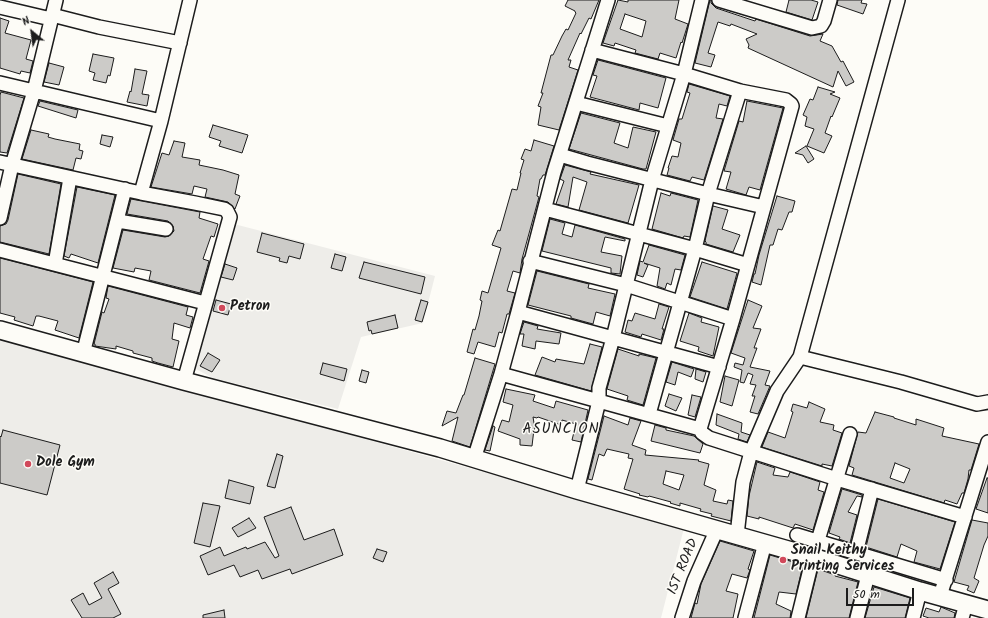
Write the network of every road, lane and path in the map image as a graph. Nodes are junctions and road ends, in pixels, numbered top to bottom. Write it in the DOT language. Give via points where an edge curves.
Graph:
graph roads {
  1 [pos="56,0"];
  2 [pos="190,0"];
  3 [pos="608,0"];
  4 [pos="702,0"];
  5 [pos="719,0"];
  6 [pos="830,0"];
  7 [pos="898,0"];
  8 [pos="0,7"];
  9 [pos="52,17"];
  10 [pos="180,43"];
  11 [pos="592,50"];
  12 [pos="684,74"];
  13 [pos="0,82"];
  14 [pos="34,91"];
  15 [pos="740,91"];
  16 [pos="576,103"];
  17 [pos="160,121"];
  18 [pos="668,126"];
  19 [pos="560,155"];
  20 [pos="6,164"];
  21 [pos="70,178"];
  22 [pos="652,180"];
  23 [pos="125,189"];
  24 [pos="141,193"];
  25 [pos="708,194"];
  26 [pos="764,207"];
  27 [pos="545,209"];
  28 [pos="0,218"];
  29 [pos="118,221"];
  30 [pos="166,229"];
  31 [pos="638,234"];
  32 [pos="695,249"];
  33 [pos="0,250"];
  34 [pos="530,261"];
  35 [pos="55,264"];
  36 [pos="748,265"];
  37 [pos="103,276"];
  38 [pos="626,285"];
  39 [pos="680,301"];
  40 [pos="205,303"];
  41 [pos="518,312"];
  42 [pos="733,319"];
  43 [pos="0,330"];
  44 [pos="613,338"];
  45 [pos="666,352"];
  46 [pos="82,354"];
  47 [pos="800,357"];
  48 [pos="719,367"];
  49 [pos="501,374"];
  50 [pos="184,381"];
  51 [pos="599,401"];
  52 [pos="988,402"];
  53 [pos="648,414"];
  54 [pos="700,429"];
  55 [pos="850,434"];
  56 [pos="988,442"];
  57 [pos="751,452"];
  58 [pos="474,459"];
  59 [pos="837,479"];
  60 [pos="872,489"];
  61 [pos="577,490"];
  62 [pos="965,517"];
  63 [pos="717,529"];
  64 [pos="737,535"];
  65 [pos="797,535"];
  66 [pos="765,543"];
  67 [pos="815,550"];
  68 [pos="856,553"];
  69 [pos="868,575"];
  70 [pos="946,580"];
  71 [pos="920,591"];
  72 [pos="940,596"];
  73 [pos="988,610"];
  74 [pos="964,611"];
  75 [pos="682,618"];
  76 [pos="745,618"];
  77 [pos="798,618"];
  78 [pos="857,618"];
  79 [pos="913,618"];
  1 -- 9 [label="street"];
  2 -- 10 [label="street"];
  3 -- 11 [label="street"];
  4 -- 12 [label="street"];
  5 -- 6 [label="street" via="812,28 821,26"];
  7 -- 47 [label="street"];
  8 -- 9 [label="street"];
  9 -- 10 [label="street"];
  9 -- 14 [label="street"];
  10 -- 17 [label="street"];
  11 -- 12 [label="street"];
  11 -- 16 [label="street"];
  12 -- 15 [label="street"];
  12 -- 18 [label="street"];
  13 -- 14 [label="street"];
  14 -- 17 [label="street"];
  14 -- 20 [label="street"];
  15 -- 25 [label="street"];
  15 -- 26 [label="street" via="786,100 792,106"];
  16 -- 18 [label="street"];
  16 -- 19 [label="street"];
  17 -- 24 [label="street"];
  18 -- 22 [label="street"];
  19 -- 22 [label="street"];
  19 -- 27 [label="street"];
  20 -- 21 [label="street"];
  20 -- 28 [label="street"];
  21 -- 23 [label="street"];
  21 -- 35 [label="street"];
  22 -- 25 [label="street"];
  22 -- 31 [label="street"];
  23 -- 24 [label="street"];
  23 -- 29 [label="street"];
  24 -- 40 [label="street" via="217,208 229,214"];
  25 -- 26 [label="street"];
  25 -- 32 [label="street"];
  26 -- 36 [label="street"];
  27 -- 31 [label="street"];
  27 -- 34 [label="street"];
  29 -- 30 [label="street"];
  29 -- 37 [label="street"];
  31 -- 32 [label="street"];
  31 -- 38 [label="street"];
  32 -- 36 [label="street"];
  32 -- 39 [label="street"];
  33 -- 35 [label="street"];
  34 -- 38 [label="street"];
  34 -- 41 [label="street"];
  35 -- 37 [label="street"];
  36 -- 42 [label="street"];
  37 -- 40 [label="street"];
  37 -- 46 [label="street"];
  38 -- 39 [label="street"];
  38 -- 44 [label="street"];
  39 -- 42 [label="street"];
  39 -- 45 [label="street"];
  40 -- 50 [label="street"];
  41 -- 44 [label="street"];
  41 -- 49 [label="street"];
  42 -- 48 [label="street"];
  43 -- 46 [label="main road"];
  44 -- 45 [label="street"];
  44 -- 51 [label="street" via="599,388"];
  45 -- 48 [label="street"];
  45 -- 53 [label="street"];
  46 -- 50 [label="main road"];
  47 -- 52 [label="street" via="977,404"];
  47 -- 57 [label="street" via="777,391"];
  48 -- 54 [label="street"];
  49 -- 51 [label="street"];
  49 -- 58 [label="street"];
  50 -- 58 [label="main road"];
  51 -- 53 [label="street"];
  51 -- 61 [label="street"];
  53 -- 54 [label="street"];
  54 -- 57 [label="street" via="709,438"];
  55 -- 59 [label="street"];
  56 -- 62 [label="street"];
  57 -- 59 [label="street"];
  57 -- 64 [label="street" via="743,482"];
  58 -- 61 [label="main road"];
  59 -- 60 [label="street"];
  59 -- 67 [label="street"];
  60 -- 62 [label="street"];
  60 -- 68 [label="street"];
  61 -- 63 [label="main road"];
  62 -- 70 [label="street"];
  63 -- 64 [label="main road"];
  63 -- 75 [label="street, 1ST ROAD" via="694,581"];
  64 -- 66 [label="main road"];
  65 -- 67 [label="street"];
  66 -- 67 [label="main road"];
  66 -- 76 [label="street"];
  67 -- 68 [label="street"];
  67 -- 69 [label="main road"];
  67 -- 77 [label="street"];
  68 -- 70 [label="street"];
  69 -- 71 [label="main road"];
  69 -- 78 [label="street"];
  70 -- 72 [label="street"];
  71 -- 72 [label="main road"];
  71 -- 79 [label="street"];
  72 -- 74 [label="main road"];
  73 -- 74 [label="main road"];
}
